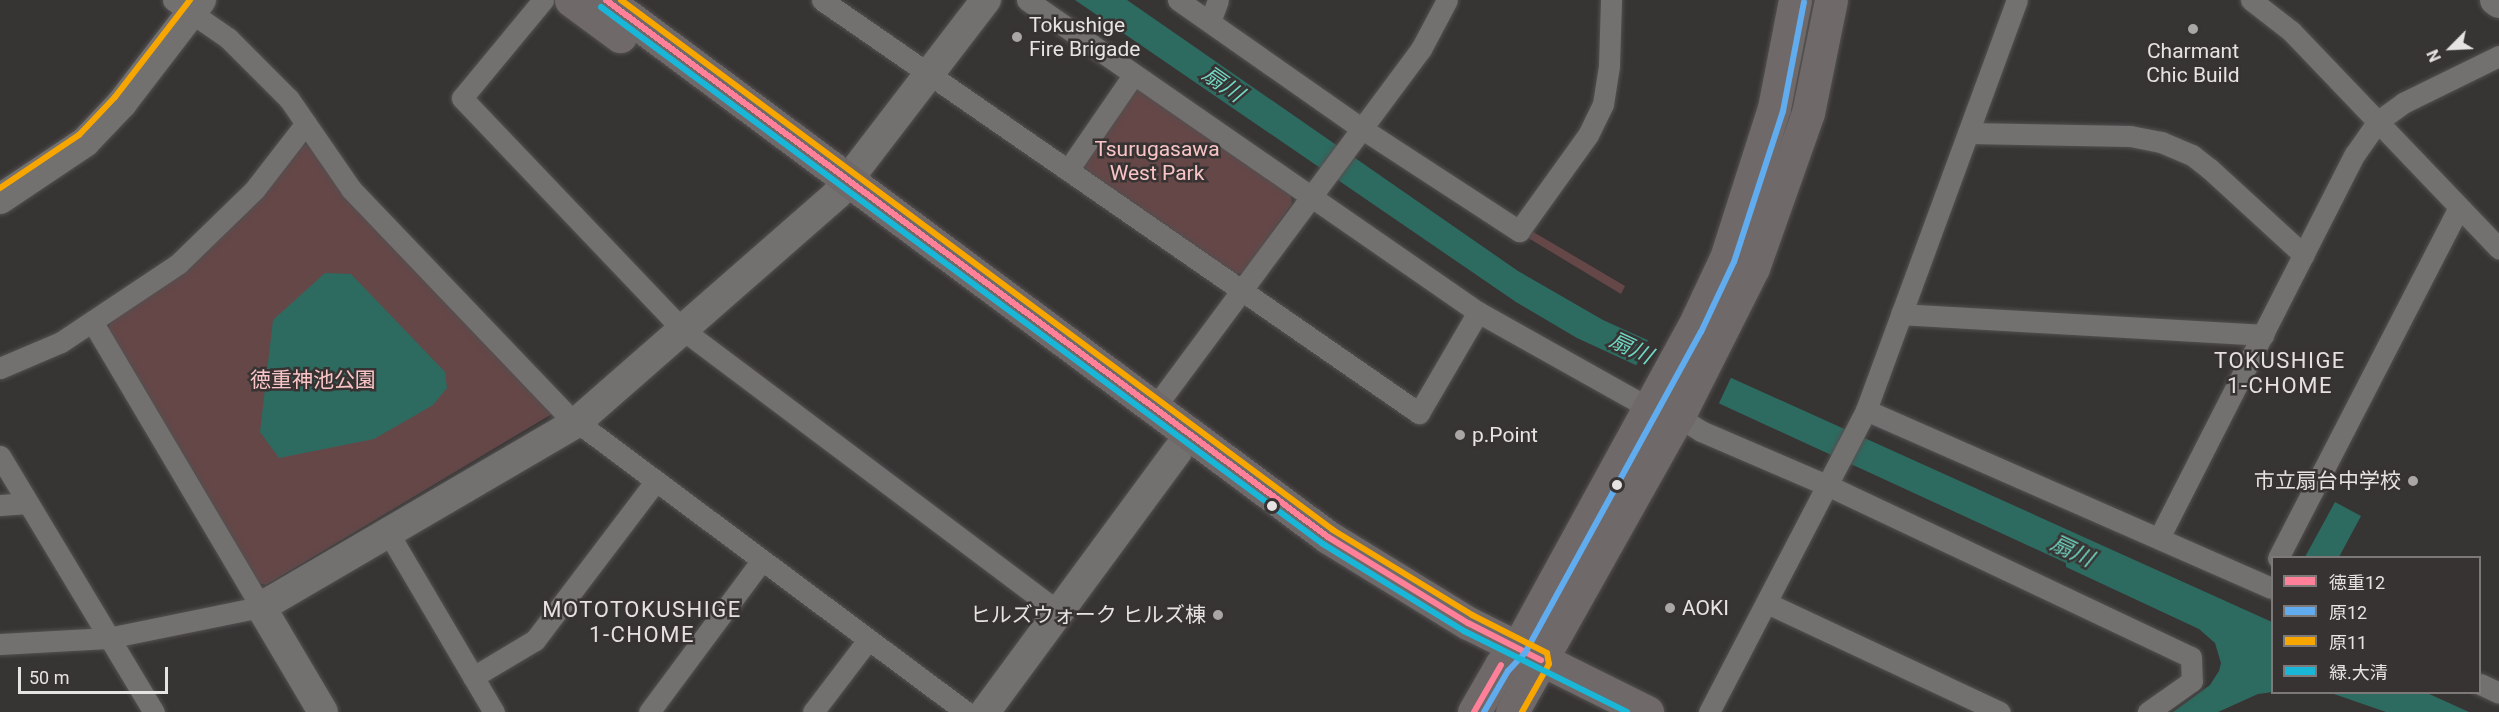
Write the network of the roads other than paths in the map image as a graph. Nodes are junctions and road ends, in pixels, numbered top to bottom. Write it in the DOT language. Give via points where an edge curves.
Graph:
graph roads {
  1 [pos="543,0"];
  2 [pos="571,0"];
  3 [pos="606,0"];
  4 [pos="822,0"];
  5 [pos="986,0"];
  6 [pos="1027,0"];
  7 [pos="1178,0"];
  8 [pos="1218,0"];
  9 [pos="1447,0"];
  10 [pos="1611,0"];
  11 [pos="1795,0"];
  12 [pos="1831,0"];
  13 [pos="2017,0"];
  14 [pos="2251,0"];
  15 [pos="2495,0"];
  16 [pos="2499,3"];
  17 [pos="188,4"];
  18 [pos="1210,22"];
  19 [pos="2499,56"];
  20 [pos="1134,74"];
  21 [pos="929,75"];
  22 [pos="2377,122"];
  23 [pos="306,123"];
  24 [pos="1361,128"];
  25 [pos="1968,133"];
  26 [pos="1068,170"];
  27 [pos="844,186"];
  28 [pos="1310,197"];
  29 [pos="0,199"];
  30 [pos="2459,207"];
  31 [pos="2499,249"];
  32 [pos="2304,255"];
  33 [pos="1241,291"];
  34 [pos="1478,312"];
  35 [pos="1901,314"];
  36 [pos="93,323"];
  37 [pos="682,330"];
  38 [pos="1706,333"];
  39 [pos="2263,335"];
  40 [pos="0,368"];
  41 [pos="1155,407"];
  42 [pos="1665,409"];
  43 [pos="1866,410"];
  44 [pos="577,422"];
  45 [pos="1178,450"];
  46 [pos="0,456"];
  47 [pos="655,482"];
  48 [pos="1829,486"];
  49 [pos="28,503"];
  50 [pos="0,505"];
  51 [pos="389,534"];
  52 [pos="2160,536"];
  53 [pos="2279,556"];
  54 [pos="762,561"];
  55 [pos="2270,580"];
  56 [pos="1767,603"];
  57 [pos="261,607"];
  58 [pos="1059,612"];
  59 [pos="108,638"];
  60 [pos="867,640"];
  61 [pos="0,644"];
  62 [pos="1523,663"];
  63 [pos="473,677"];
  64 [pos="2481,684"];
  65 [pos="2499,693"];
  66 [pos="154,712"];
  67 [pos="323,712"];
  68 [pos="494,712"];
  69 [pos="649,712"];
  70 [pos="813,712"];
  71 [pos="966,712"];
  72 [pos="985,712"];
  73 [pos="1474,712"];
  74 [pos="1512,712"];
  75 [pos="1600,712"];
  76 [pos="1647,712"];
  77 [pos="1709,712"];
  78 [pos="2001,712"];
  79 [pos="2148,712"];
  1 -- 37 [label="street" via="462,98"];
  2 -- 27 [label="main road"];
  3 -- 27 [label="main road"];
  4 -- 21 [label="street"];
  5 -- 21 [label="street"];
  6 -- 20 [label="street"];
  7 -- 18 [label="street"];
  8 -- 18 [label="street"];
  9 -- 24 [label="street" via="1421,49"];
  10 -- 24 [label="street" via="1610,65 1603,104 1588,135 1519,231"];
  11 -- 38 [label="main road" via="1774,108"];
  12 -- 38 [label="main road" via="1808,113 1754,268"];
  13 -- 25 [label="street"];
  14 -- 22 [label="street" via="2291,31"];
  15 -- 16 [label="street"];
  17 -- 23 [label="street" via="289,99"];
  17 -- 29 [label="street" via="122,103 85,142"];
  18 -- 24 [label="street"];
  19 -- 22 [label="street" via="2403,103"];
  20 -- 26 [label="street"];
  20 -- 28 [label="street"];
  21 -- 26 [label="street"];
  21 -- 27 [label="street"];
  22 -- 30 [label="street"];
  22 -- 32 [label="street" via="2355,154"];
  23 -- 36 [label="street" via="255,189 178,264"];
  23 -- 44 [label="street" via="351,189"];
  24 -- 28 [label="street"];
  25 -- 32 [label="street" via="2130,136 2161,142 2192,155 2210,169"];
  25 -- 35 [label="street"];
  26 -- 33 [label="street"];
  27 -- 37 [label="street"];
  27 -- 41 [label="main road"];
  27 -- 45 [label="main road"];
  28 -- 33 [label="street"];
  28 -- 34 [label="street"];
  30 -- 31 [label="street"];
  30 -- 53 [label="street"];
  32 -- 39 [label="street"];
  33 -- 34 [label="street" via="1419,413"];
  33 -- 41 [label="street"];
  34 -- 42 [label="street"];
  35 -- 39 [label="street"];
  35 -- 43 [label="street"];
  36 -- 40 [label="street" via="61,342"];
  36 -- 57 [label="street"];
  37 -- 44 [label="street"];
  37 -- 58 [label="street"];
  38 -- 42 [label="main road"];
  39 -- 52 [label="street"];
  41 -- 62 [label="main road" via="1368,564"];
  42 -- 48 [label="street" via="1701,431"];
  42 -- 62 [label="main road"];
  43 -- 48 [label="street"];
  43 -- 52 [label="street"];
  44 -- 47 [label="street"];
  44 -- 51 [label="street"];
  45 -- 58 [label="street"];
  45 -- 62 [label="main road" via="1392,602"];
  46 -- 49 [label="street"];
  47 -- 54 [label="street"];
  47 -- 63 [label="street" via="535,640"];
  48 -- 56 [label="street"];
  48 -- 79 [label="street" via="2191,657 2192,681"];
  49 -- 50 [label="street"];
  49 -- 59 [label="street"];
  51 -- 57 [label="street"];
  51 -- 63 [label="street"];
  52 -- 55 [label="street"];
  54 -- 60 [label="street"];
  54 -- 69 [label="street"];
  56 -- 77 [label="street"];
  56 -- 78 [label="street"];
  57 -- 59 [label="street"];
  57 -- 67 [label="street"];
  58 -- 72 [label="street"];
  59 -- 61 [label="street"];
  59 -- 66 [label="street"];
  60 -- 70 [label="street"];
  60 -- 71 [label="street"];
  62 -- 73 [label="main road"];
  62 -- 74 [label="main road"];
  62 -- 75 [label="main road"];
  62 -- 76 [label="main road"];
  63 -- 68 [label="street"];
  64 -- 65 [label="street"];
}
